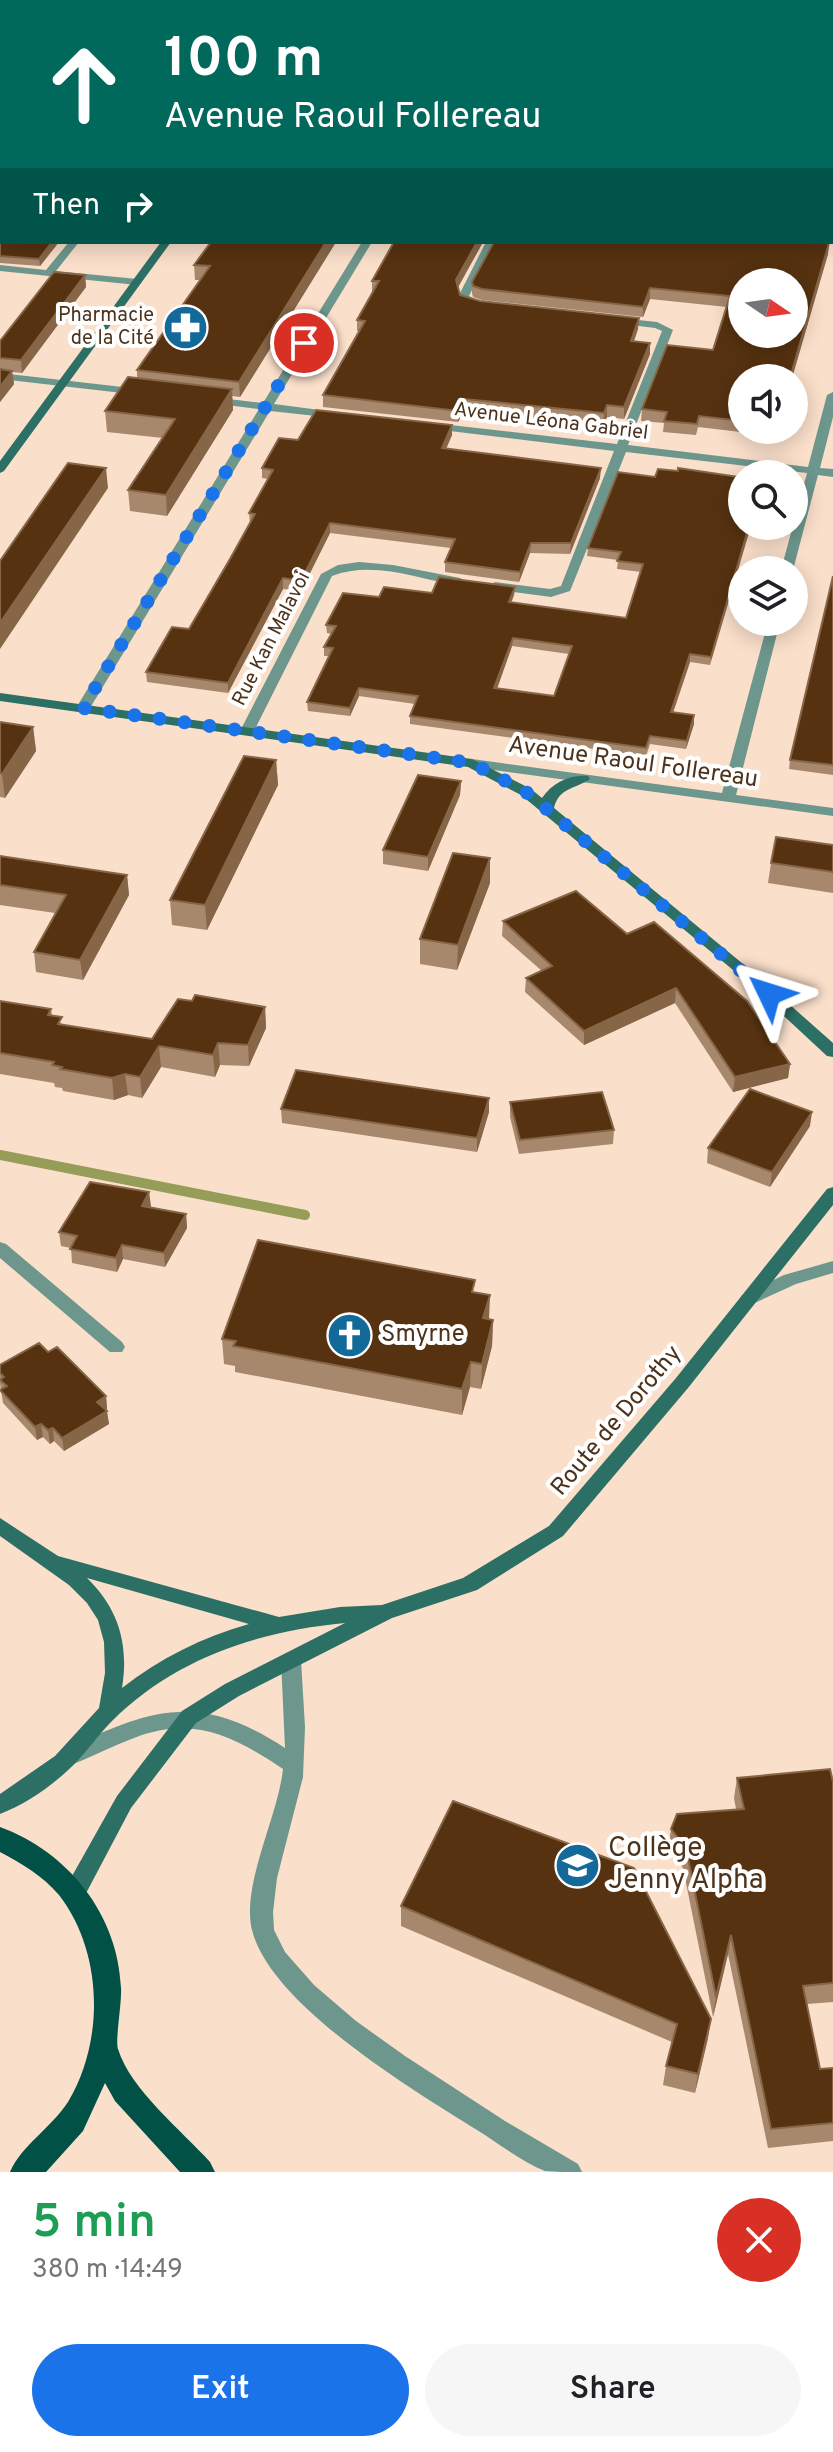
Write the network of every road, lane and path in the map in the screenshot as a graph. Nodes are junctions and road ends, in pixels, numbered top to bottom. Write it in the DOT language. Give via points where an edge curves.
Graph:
graph roads {
  1 [pos="72,244"];
  2 [pos="165,244"];
  3 [pos="366,244"];
  4 [pos="490,244"];
  5 [pos="0,268"];
  6 [pos="49,273"];
  7 [pos="137,282"];
  8 [pos="495,307"];
  9 [pos="603,319"];
  10 [pos="0,376"];
  11 [pos="63,383"];
  12 [pos="159,394"];
  13 [pos="833,395"];
  14 [pos="203,399"];
  15 [pos="265,406"];
  16 [pos="342,416"];
  17 [pos="419,425"];
  18 [pos="620,449"];
  19 [pos="0,469"];
  20 [pos="813,471"];
  21 [pos="833,473"];
  22 [pos="791,556"];
  23 [pos="770,636"];
  24 [pos="0,697"];
  25 [pos="83,708"];
  26 [pos="247,731"];
  27 [pos="472,763"];
  28 [pos="583,779"];
  29 [pos="728,797"];
  30 [pos="546,810"];
  31 [pos="833,812"];
  32 [pos="833,1052"];
  33 [pos="833,1193"];
  34 [pos="0,1248"];
  35 [pos="833,1267"];
  36 [pos="746,1300"];
  37 [pos="116,1347"];
  38 [pos="0,1526"];
  39 [pos="56,1561"];
  40 [pos="385,1612"];
  41 [pos="276,1624"];
  42 [pos="291,1660"];
  43 [pos="108,1712"];
  44 [pos="189,1717"];
  45 [pos="67,1758"];
  46 [pos="294,1765"];
  47 [pos="0,1805"];
  48 [pos="0,1839"];
  49 [pos="75,1892"];
  50 [pos="103,2050"];
  51 [pos="25,2172"];
  52 [pos="200,2172"];
  53 [pos="570,2172"];
  1 -- 6 [label="street"];
  2 -- 7 [label="main road"];
  3 -- 15 [label="street"];
  4 -- 8 [label="street" via="463,297"];
  5 -- 6 [label="street"];
  6 -- 7 [label="street"];
  7 -- 11 [label="main road"];
  9 -- 18 [label="street" via="668,330"];
  10 -- 11 [label="street"];
  11 -- 12 [label="street"];
  11 -- 19 [label="main road"];
  13 -- 20 [label="street"];
  14 -- 15 [label="street"];
  15 -- 16 [label="street"];
  15 -- 25 [label="street"];
  17 -- 18 [label="street, Avenue Léona Gabriel"];
  18 -- 20 [label="street, Avenue Léona Gabriel"];
  18 -- 26 [label="street, Rue Kan Malavoi" via="561,592 343,566 327,574"];
  20 -- 21 [label="street, Avenue Léona Gabriel"];
  20 -- 22 [label="street"];
  23 -- 29 [label="street"];
  24 -- 25 [label="main road, Avenue Raoul Follereau"];
  25 -- 26 [label="main road, Avenue Raoul Follereau"];
  26 -- 27 [label="main road, Avenue Raoul Follereau"];
  27 -- 28 [label="street, Avenue Raoul Follereau"];
  27 -- 30 [label="main road" via="526,792"];
  28 -- 29 [label="street, Avenue Raoul Follereau"];
  28 -- 30 [label="main road" via="556,789"];
  29 -- 31 [label="street, Avenue Raoul Follereau"];
  30 -- 32 [label="main road"];
  33 -- 36 [label="main road, Route de Dorothy"];
  34 -- 37 [label="street"];
  35 -- 36 [label="street" via="790,1279"];
  36 -- 40 [label="main road, Route de Dorothy" via="556,1531 470,1584"];
  38 -- 39 [label="main road"];
  39 -- 41 [label="main road"];
  39 -- 43 [label="main road" via="106,1613 116,1680"];
  40 -- 41 [label="main road"];
  40 -- 42 [label="main road"];
  41 -- 43 [label="main road" via="230,1635 190,1654"];
  42 -- 44 [label="main road"];
  42 -- 46 [label="street"];
  43 -- 45 [label="main road"];
  44 -- 45 [label="street" via="165,1718 120,1733"];
  44 -- 46 [label="street" via="263,1743"];
  44 -- 49 [label="main road" via="124,1802"];
  45 -- 47 [label="main road"];
  46 -- 53 [label="street" via="264,1877 263,1931 273,1956 358,2038"];
  48 -- 49 [label="main road" via="26,1849"];
  49 -- 50 [label="main road" via="100,1939 110,1993"];
  50 -- 51 [label="main road" via="83,2103 48,2152"];
  50 -- 52 [label="main road" via="125,2091"];
}
